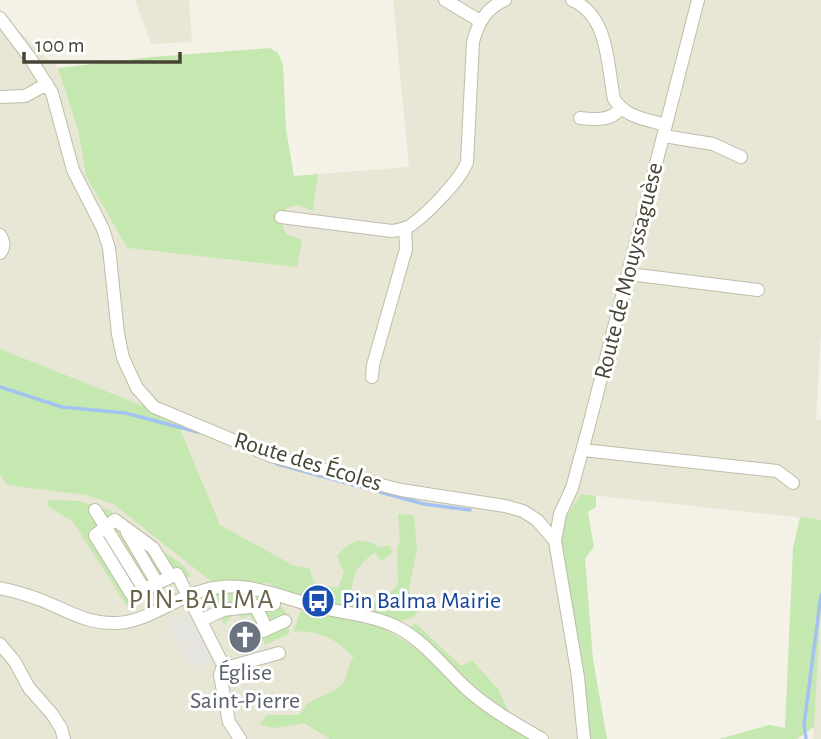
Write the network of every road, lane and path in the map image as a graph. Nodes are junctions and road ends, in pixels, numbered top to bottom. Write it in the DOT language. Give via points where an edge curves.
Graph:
graph roads {
  1 [pos="445,0"];
  2 [pos="505,0"];
  3 [pos="572,0"];
  4 [pos="698,0"];
  5 [pos="0,18"];
  6 [pos="480,21"];
  7 [pos="47,85"];
  8 [pos="0,97"];
  9 [pos="620,109"];
  10 [pos="580,118"];
  11 [pos="665,131"];
  12 [pos="741,158"];
  13 [pos="281,217"];
  14 [pos="405,228"];
  15 [pos="0,235"];
  16 [pos="0,253"];
  17 [pos="629,274"];
  18 [pos="758,290"];
  19 [pos="372,377"];
  20 [pos="583,450"];
  21 [pos="793,484"];
  22 [pos="96,510"];
  23 [pos="560,514"];
  24 [pos="537,520"];
  25 [pos="124,526"];
  26 [pos="106,527"];
  27 [pos="555,541"];
  28 [pos="171,577"];
  29 [pos="157,583"];
  30 [pos="0,589"];
  31 [pos="189,594"];
  32 [pos="274,604"];
  33 [pos="256,606"];
  34 [pos="202,620"];
  35 [pos="285,621"];
  36 [pos="0,644"];
  37 [pos="279,653"];
  38 [pos="224,663"];
  39 [pos="64,739"];
  40 [pos="240,739"];
  41 [pos="542,739"];
  42 [pos="584,739"];
  1 -- 6 [label="street"];
  2 -- 6 [label="street"];
  3 -- 9 [label="street" via="588,9 600,26"];
  4 -- 11 [label="street, Route de Mouyssaguèse"];
  5 -- 7 [label="street, Route des Écoles"];
  6 -- 14 [label="street" via="473,42 464,173"];
  7 -- 8 [label="street" via="25,96"];
  7 -- 24 [label="street, Route des Écoles" via="72,170 109,248 124,358 137,388 154,407 271,456 401,490 523,510"];
  9 -- 10 [label="street" via="602,120"];
  9 -- 11 [label="street"];
  11 -- 12 [label="street" via="713,144"];
  11 -- 17 [label="street, Route de Mouyssaguèse"];
  13 -- 14 [label="street" via="380,230"];
  14 -- 19 [label="street" via="406,249"];
  15 -- 16 [label="street" via="4,241"];
  17 -- 18 [label="street"];
  17 -- 20 [label="street, Route de Mouyssaguèse"];
  20 -- 21 [label="street" via="777,471"];
  20 -- 23 [label="street, Route de Mouyssaguèse"];
  22 -- 26 [label="street"];
  23 -- 24 [label="street"];
  23 -- 27 [label="street, Route de Mouyssaguèse"];
  24 -- 27 [label="street, Route des Écoles"];
  25 -- 26 [label="street" via="115,520"];
  25 -- 28 [label="street" via="153,548"];
  25 -- 29 [label="street"];
  26 -- 29 [label="street" via="144,589"];
  27 -- 42 [label="street"];
  28 -- 29 [label="street"];
  28 -- 31 [label="street" via="177,574"];
  30 -- 31 [label="street" via="99,623 129,622"];
  31 -- 34 [label="street"];
  31 -- 41 [label="street" via="219,587 250,587 396,627 496,711"];
  32 -- 33 [label="street"];
  33 -- 34 [label="street" via="223,610"];
  33 -- 35 [label="street" via="263,631"];
  34 -- 38 [label="street"];
  36 -- 39 [label="street" via="52,714"];
  37 -- 38 [label="street" via="229,667"];
  38 -- 40 [label="street" via="220,675 229,722"];
}
